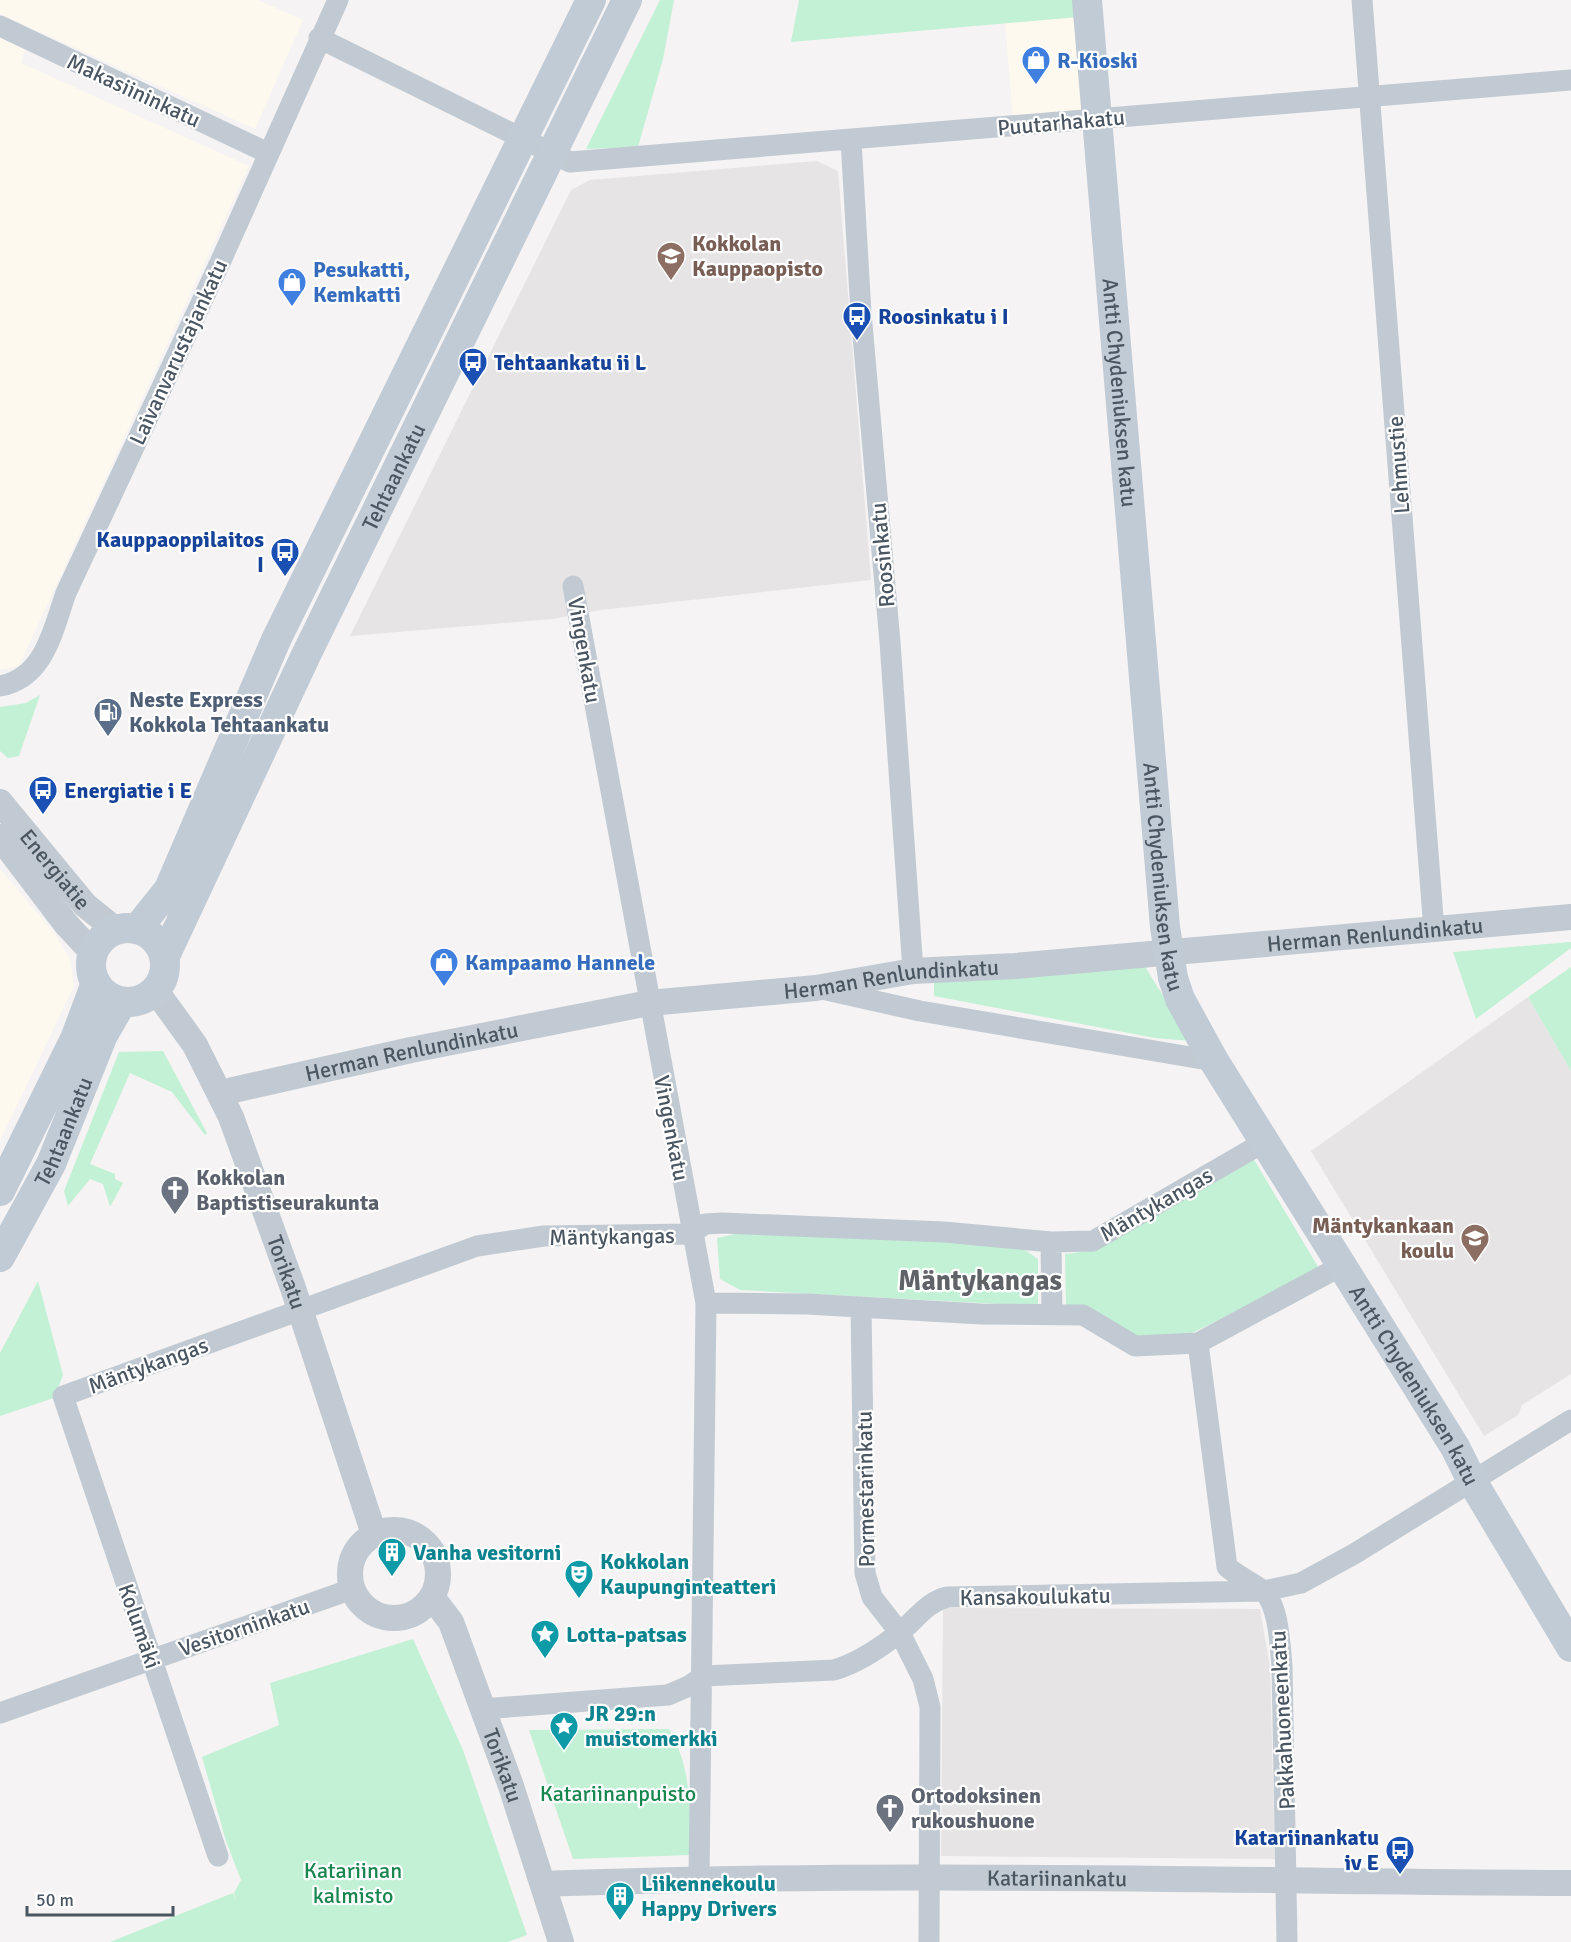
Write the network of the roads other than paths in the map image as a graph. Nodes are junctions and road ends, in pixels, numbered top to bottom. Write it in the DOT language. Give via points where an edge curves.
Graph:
graph roads {
  1 [pos="338,0"];
  2 [pos="591,0"];
  3 [pos="627,0"];
  4 [pos="1087,0"];
  5 [pos="1362,0"];
  6 [pos="0,26"];
  7 [pos="319,38"];
  8 [pos="1571,80"];
  9 [pos="1370,95"];
  10 [pos="1098,118"];
  11 [pos="523,139"];
  12 [pos="851,140"];
  13 [pos="268,153"];
  14 [pos="552,154"];
  15 [pos="573,586"];
  16 [pos="0,686"];
  17 [pos="0,802"];
  18 [pos="0,837"];
  19 [pos="1571,916"];
  20 [pos="127,929"];
  21 [pos="1434,930"];
  22 [pos="93,953"];
  23 [pos="1168,953"];
  24 [pos="165,956"];
  25 [pos="913,971"];
  26 [pos="96,983"];
  27 [pos="816,988"];
  28 [pos="156,991"];
  29 [pos="122,1002"];
  30 [pos="649,1003"];
  31 [pos="1214,1061"];
  32 [pos="220,1093"];
  33 [pos="1266,1141"];
  34 [pos="0,1191"];
  35 [pos="691,1234"];
  36 [pos="1051,1242"];
  37 [pos="0,1257"];
  38 [pos="1343,1265"];
  39 [pos="706,1303"];
  40 [pos="861,1307"];
  41 [pos="299,1309"];
  42 [pos="1052,1312"];
  43 [pos="1198,1343"];
  44 [pos="63,1396"];
  45 [pos="1571,1420"];
  46 [pos="1472,1481"];
  47 [pos="374,1534"];
  48 [pos="352,1589"];
  49 [pos="1264,1592"];
  50 [pos="432,1597"];
  51 [pos="900,1633"];
  52 [pos="1571,1647"];
  53 [pos="152,1660"];
  54 [pos="703,1676"];
  55 [pos="482,1708"];
  56 [pos="0,1713"];
  57 [pos="218,1856"];
  58 [pos="699,1879"];
  59 [pos="929,1879"];
  60 [pos="1288,1881"];
  61 [pos="1571,1883"];
  62 [pos="543,1884"];
  63 [pos="561,1942"];
  64 [pos="929,1942"];
  65 [pos="1287,1942"];
  1 -- 7 [label="street, Laivanvarustajankatu"];
  2 -- 11 [label="main road, Tehtaankatu"];
  3 -- 14 [label="main road, Tehtaankatu"];
  4 -- 10 [label="main road, Antti Chydeniuksen katu"];
  5 -- 9 [label="street, Lehmustie"];
  6 -- 13 [label="street, Makasiininkatu"];
  7 -- 11 [label="street, Puutarhakatu"];
  7 -- 13 [label="street, Laivanvarustajankatu"];
  8 -- 9 [label="street, Puutarhakatu"];
  9 -- 10 [label="street, Puutarhakatu"];
  9 -- 21 [label="street, Lehmustie"];
  10 -- 12 [label="street, Puutarhakatu"];
  10 -- 23 [label="main road, Antti Chydeniuksen katu"];
  11 -- 14 [label="street, Puutarhakatu"];
  11 -- 20 [label="main road, Tehtaankatu" via="276,640 169,889"];
  12 -- 14 [label="street, Puutarhakatu" via="570,162"];
  12 -- 25 [label="street, Roosinkatu"];
  13 -- 16 [label="street, Laivanvarustajankatu" via="66,593 46,650 22,677"];
  14 -- 24 [label="main road, Tehtaankatu" via="306,655"];
  15 -- 30 [label="street, Vingenkatu"];
  17 -- 20 [label="street, Energiatie" via="85,905"];
  18 -- 22 [label="street, Energiatie"];
  19 -- 21 [label="street, Herman Renlundinkatu"];
  20 -- 22 [label="main road" via="102,939"];
  20 -- 24 [label="main road" via="155,939"];
  21 -- 23 [label="street, Herman Renlundinkatu"];
  22 -- 26 [label="main road"];
  23 -- 25 [label="street, Herman Renlundinkatu"];
  23 -- 31 [label="main road, Antti Chydeniuksen katu" via="1180,999"];
  24 -- 28 [label="main road" via="164,974"];
  25 -- 27 [label="street, Herman Renlundinkatu"];
  26 -- 29 [label="main road" via="107,995"];
  26 -- 34 [label="main road, Tehtaankatu" via="75,1039"];
  27 -- 30 [label="street, Herman Renlundinkatu"];
  27 -- 31 [label="street" via="920,1011"];
  28 -- 29 [label="main road" via="141,1000"];
  28 -- 32 [label="street, Torikatu" via="186,1030"];
  29 -- 37 [label="main road, Tehtaankatu" via="102,1035 51,1164"];
  30 -- 32 [label="street, Herman Renlundinkatu"];
  30 -- 35 [label="street, Vingenkatu"];
  31 -- 33 [label="main road, Antti Chydeniuksen katu"];
  32 -- 41 [label="street, Torikatu"];
  33 -- 36 [label="street, Mäntykangas" via="1093,1241"];
  33 -- 38 [label="main road, Antti Chydeniuksen katu"];
  35 -- 36 [label="street, Mäntykangas" via="705,1224 722,1223 944,1232"];
  35 -- 39 [label="street, Vingenkatu"];
  35 -- 41 [label="street, Mäntykangas" via="506,1240 477,1246"];
  36 -- 42 [label="street"];
  38 -- 43 [label="street"];
  38 -- 46 [label="main road, Antti Chydeniuksen katu"];
  39 -- 40 [label="street"];
  39 -- 54 [label="street, Vingenkatu"];
  40 -- 42 [label="street" via="981,1314"];
  40 -- 51 [label="street, Pormestarinkatu" via="866,1573 872,1597"];
  41 -- 44 [label="street, Mäntykangas"];
  41 -- 47 [label="street, Torikatu"];
  42 -- 43 [label="street" via="1083,1315 1135,1346"];
  43 -- 49 [label="street" via="1227,1567"];
  44 -- 53 [label="street, Kolumäki"];
  45 -- 46 [label="street, Kansakoulukatu"];
  46 -- 49 [label="street, Kansakoulukatu" via="1301,1583"];
  46 -- 52 [label="main road, Antti Chydeniuksen katu"];
  47 -- 48 [label="street" via="355,1551 350,1570"];
  47 -- 50 [label="street" via="402,1530 416,1534 427,1544 438,1569"];
  48 -- 50 [label="street" via="364,1606 382,1617 410,1615"];
  48 -- 53 [label="street, Vesitorninkatu"];
  49 -- 51 [label="street, Kansakoulukatu" via="947,1597 933,1600"];
  49 -- 60 [label="street, Pakkahuoneenkatu" via="1278,1621 1282,1666"];
  50 -- 55 [label="street, Torikatu" via="451,1622"];
  51 -- 54 [label="street, Kansakoulukatu" via="853,1664 834,1670"];
  51 -- 59 [label="street, Pormestarinkatu" via="923,1679 930,1707"];
  53 -- 56 [label="street, Vesitorninkatu"];
  53 -- 57 [label="street, Kolumäki"];
  54 -- 55 [label="street, Kansakoulukatu" via="668,1695"];
  54 -- 58 [label="street, Vingenkatu"];
  55 -- 62 [label="street, Torikatu"];
  58 -- 59 [label="street, Katariinankatu"];
  58 -- 62 [label="street, Katariinankatu"];
  59 -- 60 [label="street, Katariinankatu"];
  59 -- 64 [label="street, Pormestarinkatu"];
  60 -- 61 [label="street, Katariinankatu"];
  60 -- 65 [label="street, Pakkahuoneenkatu"];
  62 -- 63 [label="street, Torikatu"];
}
